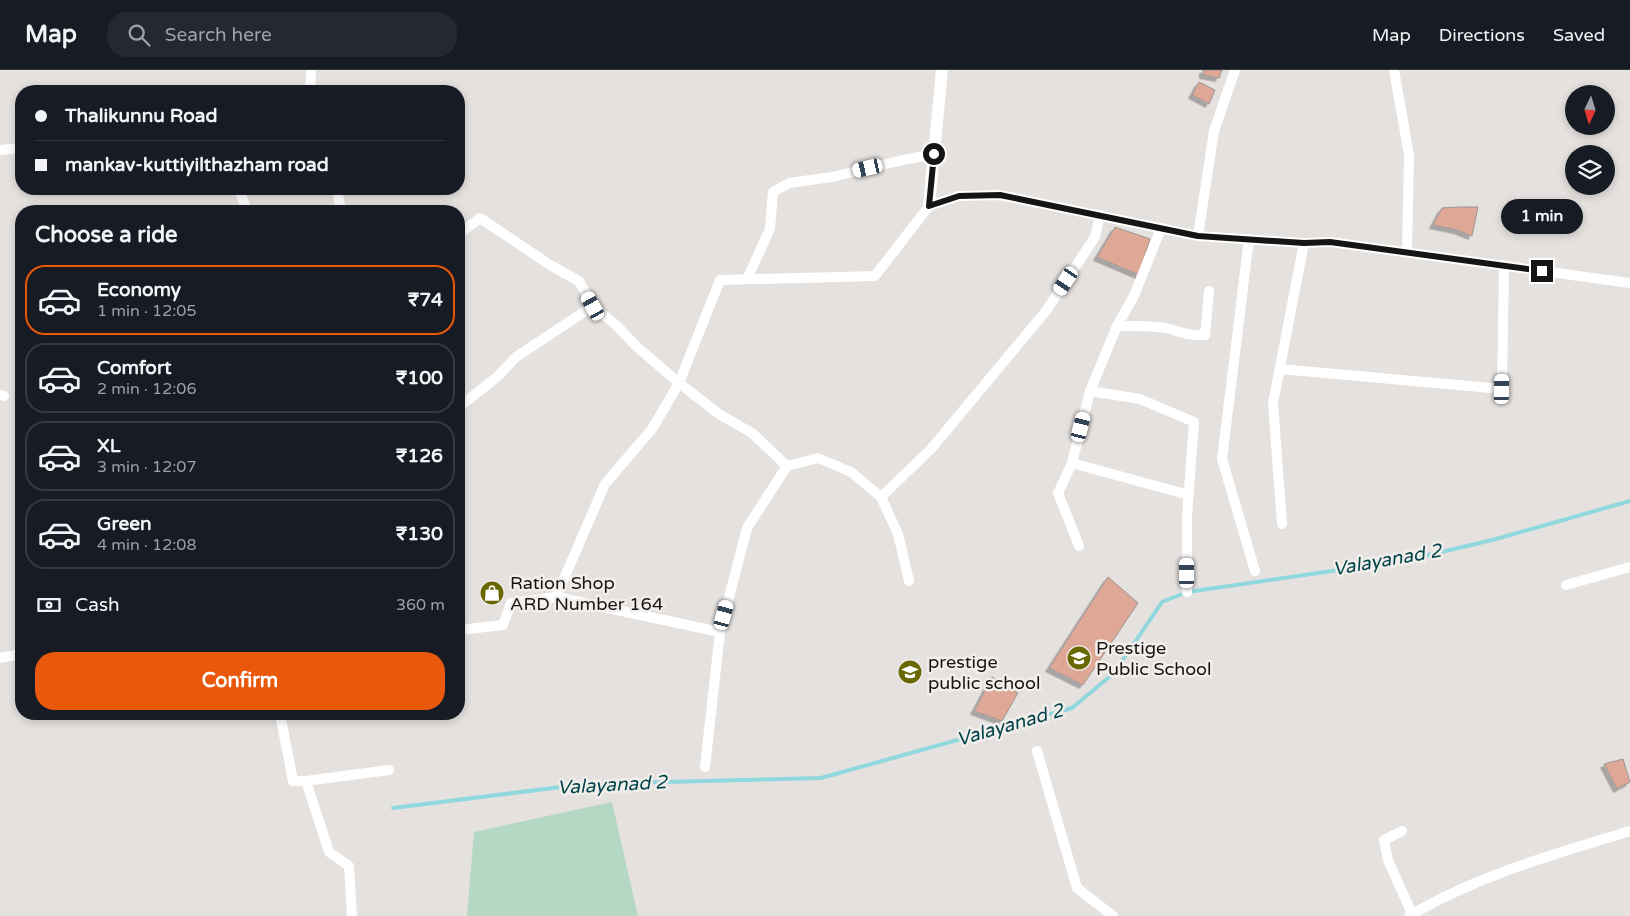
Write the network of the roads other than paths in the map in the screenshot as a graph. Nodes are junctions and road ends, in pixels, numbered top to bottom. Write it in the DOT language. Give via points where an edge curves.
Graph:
graph roads {
  1 [pos="311,70"];
  2 [pos="942,70"];
  3 [pos="1235,70"];
  4 [pos="1394,70"];
  5 [pos="310,85"];
  6 [pos="15,149"];
  7 [pos="0,150"];
  8 [pos="934,154"];
  9 [pos="929,206"];
  10 [pos="1100,215"];
  11 [pos="1161,228"];
  12 [pos="465,229"];
  13 [pos="1198,236"];
  14 [pos="1248,239"];
  15 [pos="1304,243"];
  16 [pos="1407,252"];
  17 [pos="1504,266"];
  18 [pos="747,279"];
  19 [pos="1630,283"];
  20 [pos="1209,290"];
  21 [pos="593,306"];
  22 [pos="1117,326"];
  23 [pos="1280,370"];
  24 [pos="679,383"];
  25 [pos="1090,391"];
  26 [pos="465,402"];
  27 [pos="1072,463"];
  28 [pos="787,466"];
  29 [pos="1189,495"];
  30 [pos="881,497"];
  31 [pos="1282,524"];
  32 [pos="1079,546"];
  33 [pos="1630,567"];
  34 [pos="1255,571"];
  35 [pos="909,582"];
  36 [pos="1566,585"];
  37 [pos="1187,592"];
  38 [pos="556,597"];
  39 [pos="465,629"];
  40 [pos="720,632"];
  41 [pos="15,655"];
  42 [pos="0,658"];
  43 [pos="281,720"];
  44 [pos="1037,751"];
  45 [pos="705,767"];
  46 [pos="389,770"];
  47 [pos="306,781"];
  48 [pos="1402,831"];
  49 [pos="1630,831"];
  50 [pos="1411,915"];
  51 [pos="352,916"];
  52 [pos="1114,916"];
  1 -- 5 [label="street"];
  2 -- 8 [label="street"];
  3 -- 13 [label="street" via="1214,131"];
  4 -- 16 [label="street" via="1409,155"];
  6 -- 7 [label="street"];
  8 -- 9 [label="street"];
  8 -- 18 [label="street" via="832,177 789,182 773,192 770,229"];
  9 -- 10 [label="street" via="959,196 1000,195"];
  9 -- 18 [label="street" via="875,276"];
  10 -- 11 [label="street"];
  10 -- 30 [label="street" via="1095,237 1046,311 931,449"];
  11 -- 13 [label="street"];
  11 -- 22 [label="street" via="1134,296"];
  12 -- 21 [label="street" via="480,218 579,281"];
  13 -- 14 [label="street"];
  14 -- 15 [label="street"];
  14 -- 34 [label="street" via="1222,459"];
  15 -- 16 [label="street" via="1330,242"];
  15 -- 23 [label="street"];
  16 -- 17 [label="street"];
  17 -- 19 [label="street"];
  17 -- 23 [label="street" via="1502,389"];
  18 -- 24 [label="street" via="720,280"];
  20 -- 22 [label="street" via="1206,335 1192,336 1166,328"];
  21 -- 24 [label="street"];
  21 -- 26 [label="street" via="516,356 497,377"];
  22 -- 25 [label="street"];
  23 -- 31 [label="street" via="1273,403"];
  24 -- 28 [label="street" via="752,433"];
  24 -- 38 [label="street" via="652,429 605,484"];
  25 -- 27 [label="street"];
  25 -- 29 [label="street" via="1140,399 1194,422"];
  27 -- 29 [label="street"];
  27 -- 32 [label="street" via="1058,493"];
  28 -- 30 [label="street" via="818,458 851,472"];
  28 -- 40 [label="street" via="747,528"];
  29 -- 37 [label="street"];
  30 -- 35 [label="street" via="898,534"];
  33 -- 36 [label="street"];
  38 -- 39 [label="street" via="511,603 503,625"];
  38 -- 40 [label="street"];
  40 -- 45 [label="street"];
  41 -- 42 [label="street"];
  43 -- 47 [label="street" via="293,781"];
  44 -- 52 [label="street" via="1077,888"];
  46 -- 47 [label="street"];
  47 -- 51 [label="street" via="329,852 349,866"];
  48 -- 50 [label="street" via="1384,840 1388,860"];
  49 -- 50 [label="street" via="1504,870"];
}
